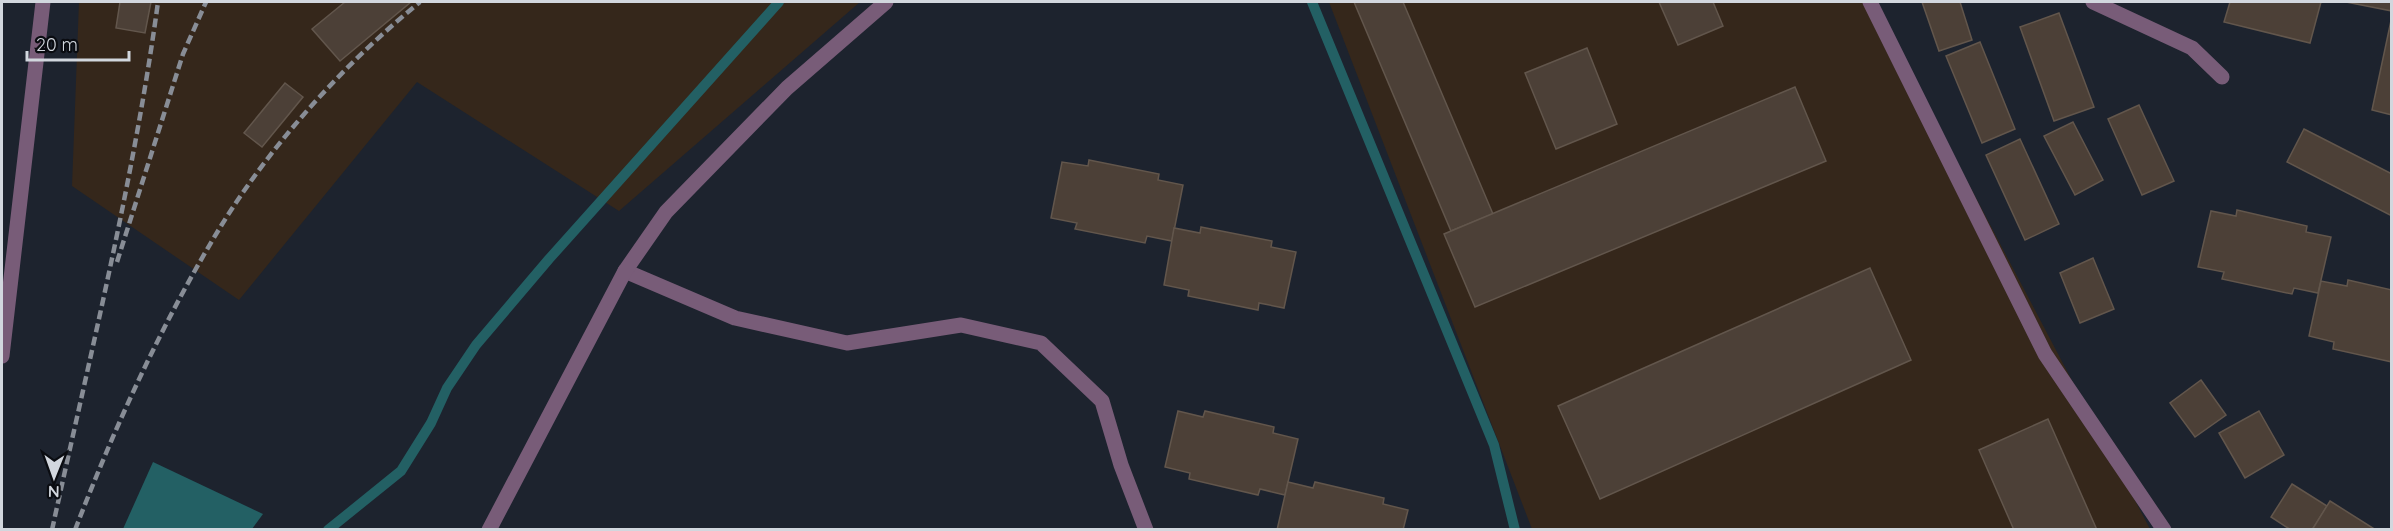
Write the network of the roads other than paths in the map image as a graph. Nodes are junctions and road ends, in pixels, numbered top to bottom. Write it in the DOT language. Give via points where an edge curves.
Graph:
graph roads {
  1 [pos="43,2"];
  2 [pos="886,2"];
  3 [pos="1870,2"];
  4 [pos="2092,2"];
  5 [pos="2222,77"];
  6 [pos="625,271"];
  7 [pos="2,356"];
  8 [pos="489,530"];
  9 [pos="1146,530"];
  10 [pos="2164,530"];
  1 -- 7 [label="street"];
  2 -- 6 [label="street" via="787,88 666,212"];
  3 -- 10 [label="street" via="2045,354"];
  4 -- 5 [label="street" via="2192,48"];
  6 -- 8 [label="street"];
  6 -- 9 [label="street" via="735,318 847,343 962,325 1041,343 1102,401"];
}
